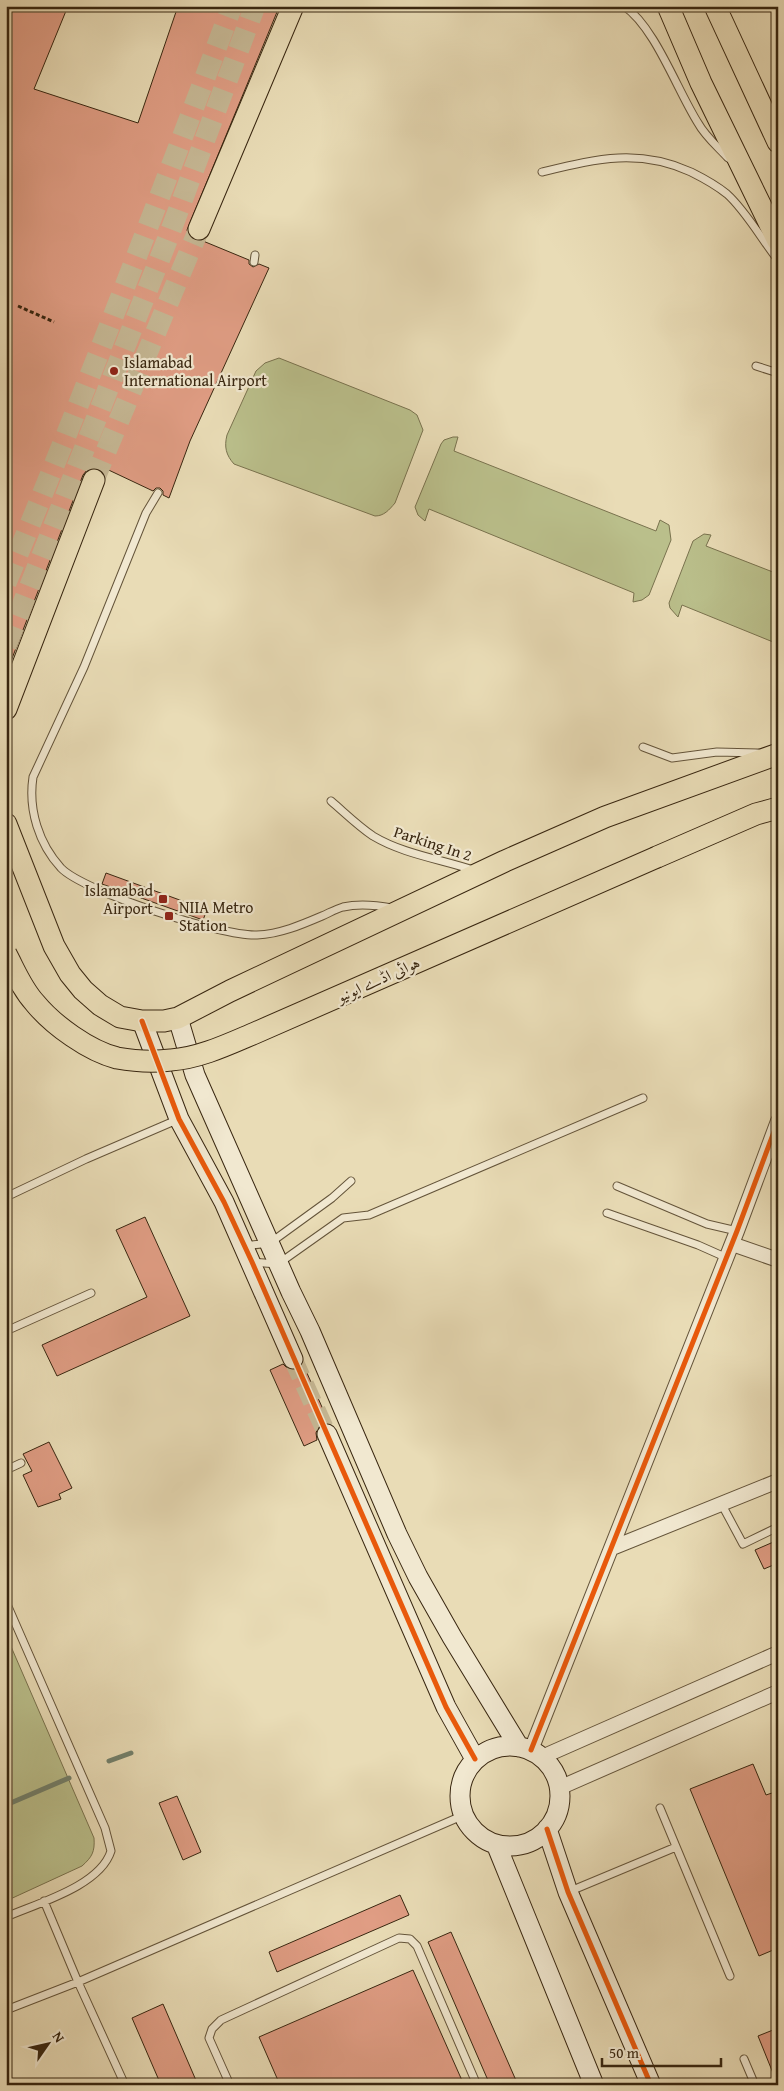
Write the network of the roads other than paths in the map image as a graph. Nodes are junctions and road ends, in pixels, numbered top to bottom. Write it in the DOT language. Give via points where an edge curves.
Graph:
graph roads {
  1 [pos="293,6"];
  2 [pos="624,6"];
  3 [pos="668,6"];
  4 [pos="715,6"];
  5 [pos="778,142"];
  6 [pos="542,172"];
  7 [pos="746,177"];
  8 [pos="199,229"];
  9 [pos="778,241"];
  10 [pos="778,260"];
  11 [pos="756,366"];
  12 [pos="778,373"];
  13 [pos="94,480"];
  14 [pos="158,493"];
  15 [pos="6,709"];
  16 [pos="643,747"];
  17 [pos="777,754"];
  18 [pos="331,801"];
  19 [pos="778,808"];
  20 [pos="6,824"];
  21 [pos="480,873"];
  22 [pos="401,910"];
  23 [pos="6,954"];
  24 [pos="178,1018"];
  25 [pos="142,1021"];
  26 [pos="643,1098"];
  27 [pos="179,1119"];
  28 [pos="778,1120"];
  29 [pos="351,1181"];
  30 [pos="617,1186"];
  31 [pos="6,1197"];
  32 [pos="607,1213"];
  33 [pos="734,1237"];
  34 [pos="270,1243"];
  35 [pos="248,1254"];
  36 [pos="726,1258"];
  37 [pos="778,1260"];
  38 [pos="278,1264"];
  39 [pos="92,1293"];
  40 [pos="6,1331"];
  41 [pos="310,1331"];
  42 [pos="286,1340"];
  43 [pos="293,1359"];
  44 [pos="327,1434"];
  45 [pos="21,1463"];
  46 [pos="6,1470"];
  47 [pos="778,1480"];
  48 [pos="722,1503"];
  49 [pos="778,1528"];
  50 [pos="612,1548"];
  51 [pos="6,1602"];
  52 [pos="778,1653"];
  53 [pos="778,1692"];
  54 [pos="531,1751"];
  55 [pos="475,1759"];
  56 [pos="559,1788"];
  57 [pos="660,1808"];
  58 [pos="464,1815"];
  59 [pos="548,1829"];
  60 [pos="496,1844"];
  61 [pos="676,1847"];
  62 [pos="568,1892"];
  63 [pos="44,1901"];
  64 [pos="6,1917"];
  65 [pos="730,1976"];
  66 [pos="78,1982"];
  67 [pos="6,2010"];
  68 [pos="744,2059"];
  69 [pos="125,2085"];
  70 [pos="230,2085"];
  71 [pos="477,2085"];
  72 [pos="594,2085"];
  73 [pos="652,2085"];
  74 [pos="754,2085"];
  1 -- 8 [label="main road"];
  2 -- 7 [label="lane" via="635,13 650,36 699,125"];
  3 -- 7 [label="main road"];
  4 -- 5 [label="main road"];
  6 -- 10 [label="lane" via="624,157 655,159 680,167 708,180 727,194"];
  7 -- 9 [label="main road"];
  11 -- 12 [label="lane"];
  13 -- 15 [label="main road"];
  14 -- 22 [label="lane" via="146,513 84,667 33,777 30,795 33,813 52,856 74,878 97,890 225,932 276,933 344,907 372,904"];
  16 -- 17 [label="lane" via="672,758 717,752"];
  17 -- 21 [label="main road" via="605,818"];
  18 -- 21 [label="lane, Parking In 2" via="374,836 400,848"];
  19 -- 23 [label="main road, ہوائی اڈے ایونیو, bridge" via="756,814 219,1048 172,1060 117,1058 74,1037 34,1003"];
  20 -- 25 [label="main road" via="54,946 70,974 100,1005 120,1017"];
  21 -- 22 [label="main road"];
  22 -- 24 [label="main road"];
  24 -- 25 [label="main road"];
  24 -- 34 [label="street" via="195,1076"];
  25 -- 27 [label="street"];
  26 -- 38 [label="lane" via="368,1215 344,1218"];
  27 -- 31 [label="lane"];
  27 -- 35 [label="street"];
  28 -- 33 [label="street"];
  29 -- 34 [label="lane"];
  30 -- 33 [label="lane"];
  32 -- 36 [label="lane"];
  33 -- 36 [label="street"];
  33 -- 37 [label="street"];
  34 -- 35 [label="lane"];
  34 -- 38 [label="street"];
  35 -- 38 [label="lane"];
  35 -- 42 [label="street"];
  36 -- 50 [label="street"];
  38 -- 41 [label="street"];
  39 -- 40 [label="lane"];
  41 -- 42 [label="street"];
  41 -- 54 [label="street" via="418,1577 452,1637"];
  42 -- 43 [label="street"];
  44 -- 55 [label="street" via="446,1707"];
  45 -- 46 [label="lane"];
  47 -- 48 [label="street"];
  48 -- 49 [label="lane" via="743,1544"];
  48 -- 50 [label="street"];
  50 -- 54 [label="street"];
  51 -- 63 [label="lane" via="105,1828 111,1850 109,1859 94,1876"];
  52 -- 54 [label="street"];
  53 -- 56 [label="street"];
  54 -- 55 [label="street" via="503,1746 488,1750"];
  54 -- 56 [label="street" via="551,1767"];
  55 -- 58 [label="street" via="461,1785"];
  56 -- 59 [label="street" via="559,1804"];
  57 -- 61 [label="lane"];
  58 -- 60 [label="street" via="471,1828"];
  58 -- 66 [label="lane"];
  59 -- 60 [label="street" via="523,1845"];
  59 -- 62 [label="street"];
  60 -- 72 [label="street"];
  61 -- 62 [label="lane"];
  61 -- 65 [label="lane"];
  62 -- 73 [label="street"];
  63 -- 64 [label="lane"];
  63 -- 66 [label="lane"];
  66 -- 67 [label="lane"];
  66 -- 69 [label="lane"];
  68 -- 74 [label="lane"];
  70 -- 71 [label="lane" via="209,2038 221,2020 399,1938 410,1939 417,1946"];
}
